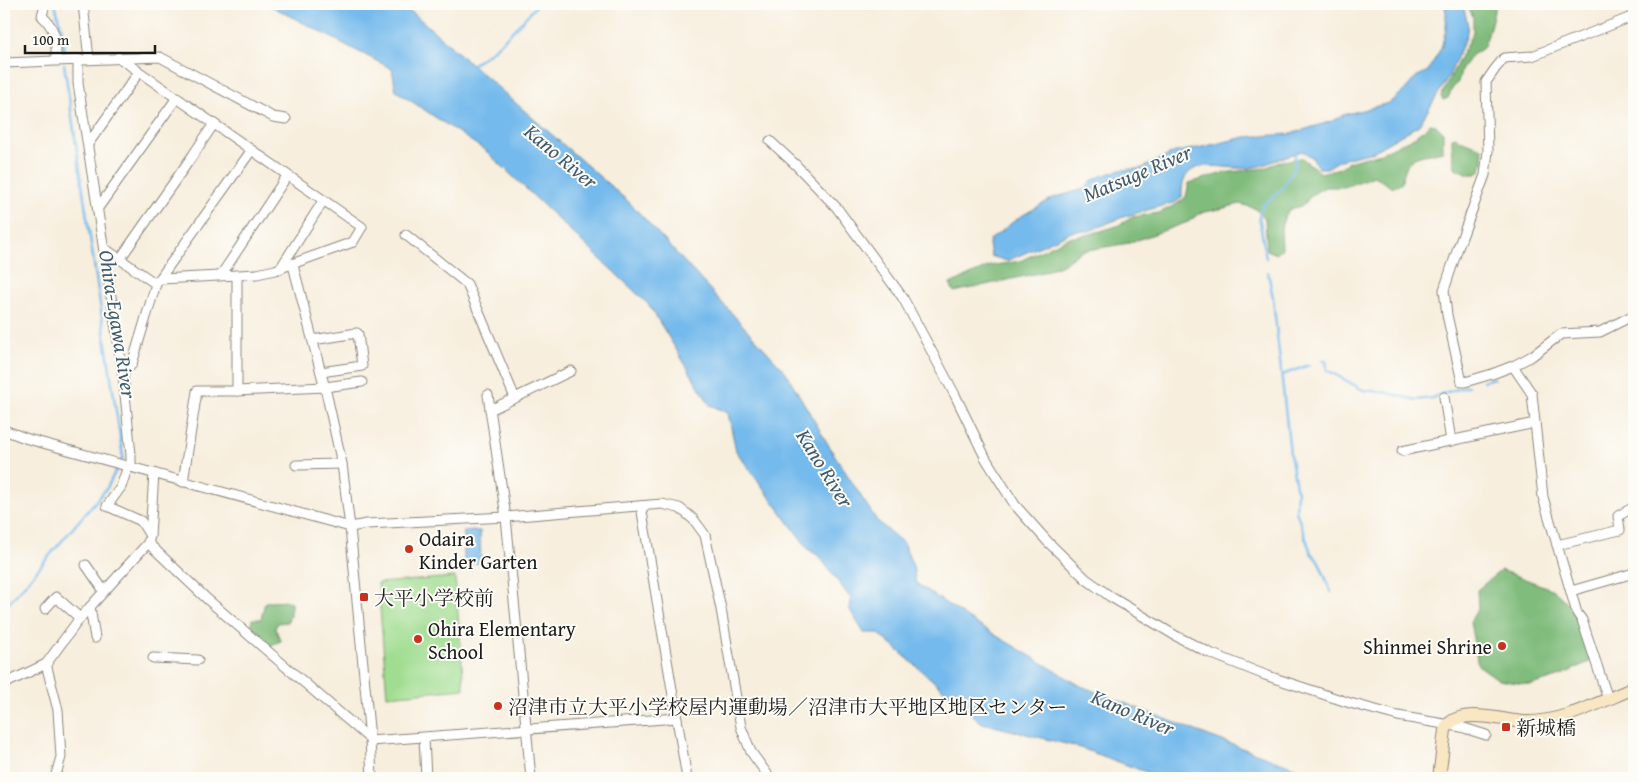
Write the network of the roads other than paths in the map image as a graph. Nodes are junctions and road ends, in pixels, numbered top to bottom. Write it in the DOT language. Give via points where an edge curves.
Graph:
graph roads {
  1 [pos="83,4"];
  2 [pos="44,8"];
  3 [pos="1634,16"];
  4 [pos="118,58"];
  5 [pos="89,59"];
  6 [pos="74,60"];
  7 [pos="57,61"];
  8 [pos="4,63"];
  9 [pos="139,72"];
  10 [pos="176,98"];
  11 [pos="286,119"];
  12 [pos="213,124"];
  13 [pos="770,142"];
  14 [pos="88,144"];
  15 [pos="251,151"];
  16 [pos="287,176"];
  17 [pos="323,201"];
  18 [pos="98,208"];
  19 [pos="406,235"];
  20 [pos="104,248"];
  21 [pos="120,260"];
  22 [pos="293,265"];
  23 [pos="280,269"];
  24 [pos="237,274"];
  25 [pos="221,275"];
  26 [pos="158,281"];
  27 [pos="1634,315"];
  28 [pos="313,340"];
  29 [pos="1513,366"];
  30 [pos="570,371"];
  31 [pos="321,372"];
  32 [pos="123,374"];
  33 [pos="362,382"];
  34 [pos="325,387"];
  35 [pos="237,391"];
  36 [pos="488,395"];
  37 [pos="1444,397"];
  38 [pos="515,398"];
  39 [pos="490,410"];
  40 [pos="1535,423"];
  41 [pos="4,430"];
  42 [pos="1451,441"];
  43 [pos="1402,451"];
  44 [pos="342,464"];
  45 [pos="296,465"];
  46 [pos="127,466"];
  47 [pos="154,474"];
  48 [pos="183,482"];
  49 [pos="641,506"];
  50 [pos="1634,506"];
  51 [pos="506,517"];
  52 [pos="350,527"];
  53 [pos="149,540"];
  54 [pos="1557,545"];
  55 [pos="86,565"];
  56 [pos="1634,573"];
  57 [pos="104,591"];
  58 [pos="1571,591"];
  59 [pos="90,607"];
  60 [pos="45,609"];
  61 [pos="80,618"];
  62 [pos="95,638"];
  63 [pos="154,658"];
  64 [pos="198,660"];
  65 [pos="46,664"];
  66 [pos="4,684"];
  67 [pos="1634,688"];
  68 [pos="1608,698"];
  69 [pos="677,718"];
  70 [pos="1447,727"];
  71 [pos="528,730"];
  72 [pos="1486,735"];
  73 [pos="424,738"];
  74 [pos="370,740"];
  75 [pos="55,778"];
  76 [pos="372,778"];
  77 [pos="426,778"];
  78 [pos="532,778"];
  79 [pos="687,778"];
  80 [pos="770,778"];
  81 [pos="1439,778"];
  1 -- 5 [label="street"];
  2 -- 7 [label="street" via="42,16 51,25"];
  3 -- 29 [label="street" via="1532,56 1504,58 1486,82 1488,151 1485,175 1444,296 1462,382"];
  4 -- 5 [label="street"];
  4 -- 9 [label="street"];
  4 -- 11 [label="street" via="164,58 273,117"];
  5 -- 6 [label="street"];
  6 -- 7 [label="street"];
  6 -- 14 [label="street"];
  7 -- 8 [label="street"];
  9 -- 10 [label="street"];
  9 -- 14 [label="street"];
  10 -- 12 [label="street"];
  10 -- 18 [label="street"];
  12 -- 15 [label="street"];
  12 -- 21 [label="street"];
  13 -- 70 [label="street" via="837,208 903,298 986,459 1015,506 1086,578 1139,614 1210,653 1305,689"];
  14 -- 18 [label="street"];
  15 -- 16 [label="street"];
  15 -- 26 [label="street"];
  16 -- 17 [label="street"];
  16 -- 25 [label="street"];
  17 -- 22 [label="street" via="362,227 353,242"];
  17 -- 23 [label="street"];
  18 -- 20 [label="street"];
  19 -- 38 [label="street" via="467,284"];
  20 -- 21 [label="street"];
  20 -- 32 [label="street"];
  21 -- 26 [label="street"];
  22 -- 23 [label="street"];
  22 -- 28 [label="street"];
  23 -- 24 [label="street"];
  24 -- 25 [label="street"];
  24 -- 35 [label="street"];
  25 -- 26 [label="street"];
  26 -- 32 [label="street" via="132,364"];
  27 -- 29 [label="street" via="1600,332 1560,334"];
  28 -- 31 [label="street"];
  28 -- 31 [label="street" via="358,334 362,366"];
  29 -- 40 [label="street" via="1532,394"];
  30 -- 38 [label="street"];
  31 -- 34 [label="street"];
  32 -- 46 [label="street" via="131,455"];
  33 -- 34 [label="street"];
  34 -- 35 [label="street"];
  34 -- 44 [label="street"];
  35 -- 48 [label="street" via="197,391"];
  36 -- 39 [label="street"];
  37 -- 42 [label="street"];
  38 -- 39 [label="street"];
  39 -- 51 [label="street"];
  40 -- 42 [label="street"];
  40 -- 54 [label="street" via="1543,497"];
  41 -- 46 [label="street"];
  42 -- 43 [label="street"];
  44 -- 45 [label="street"];
  44 -- 52 [label="street"];
  46 -- 47 [label="street"];
  46 -- 53 [label="street" via="121,487 107,506 140,521"];
  47 -- 48 [label="street"];
  47 -- 53 [label="street"];
  48 -- 52 [label="street"];
  49 -- 51 [label="street"];
  49 -- 69 [label="street"];
  49 -- 80 [label="street" via="662,504 679,508 694,520 704,536 721,608 741,727 751,752"];
  50 -- 54 [label="street" via="1618,516 1620,530"];
  51 -- 52 [label="street"];
  51 -- 71 [label="street"];
  52 -- 74 [label="street"];
  53 -- 57 [label="street"];
  53 -- 74 [label="street" via="207,599"];
  54 -- 58 [label="street"];
  55 -- 57 [label="street"];
  56 -- 58 [label="street"];
  57 -- 59 [label="street"];
  58 -- 68 [label="street"];
  59 -- 61 [label="street"];
  59 -- 62 [label="street"];
  60 -- 61 [label="street" via="56,597"];
  61 -- 65 [label="street"];
  63 -- 64 [label="street"];
  65 -- 66 [label="street"];
  65 -- 75 [label="street" via="58,710 61,757"];
  67 -- 68 [label="main road"];
  68 -- 70 [label="main road" via="1541,722 1468,716"];
  69 -- 71 [label="street"];
  69 -- 79 [label="street"];
  70 -- 72 [label="street"];
  70 -- 81 [label="main road"];
  71 -- 73 [label="street"];
  71 -- 78 [label="street"];
  73 -- 74 [label="street"];
  73 -- 77 [label="street"];
  74 -- 76 [label="street"];
}
